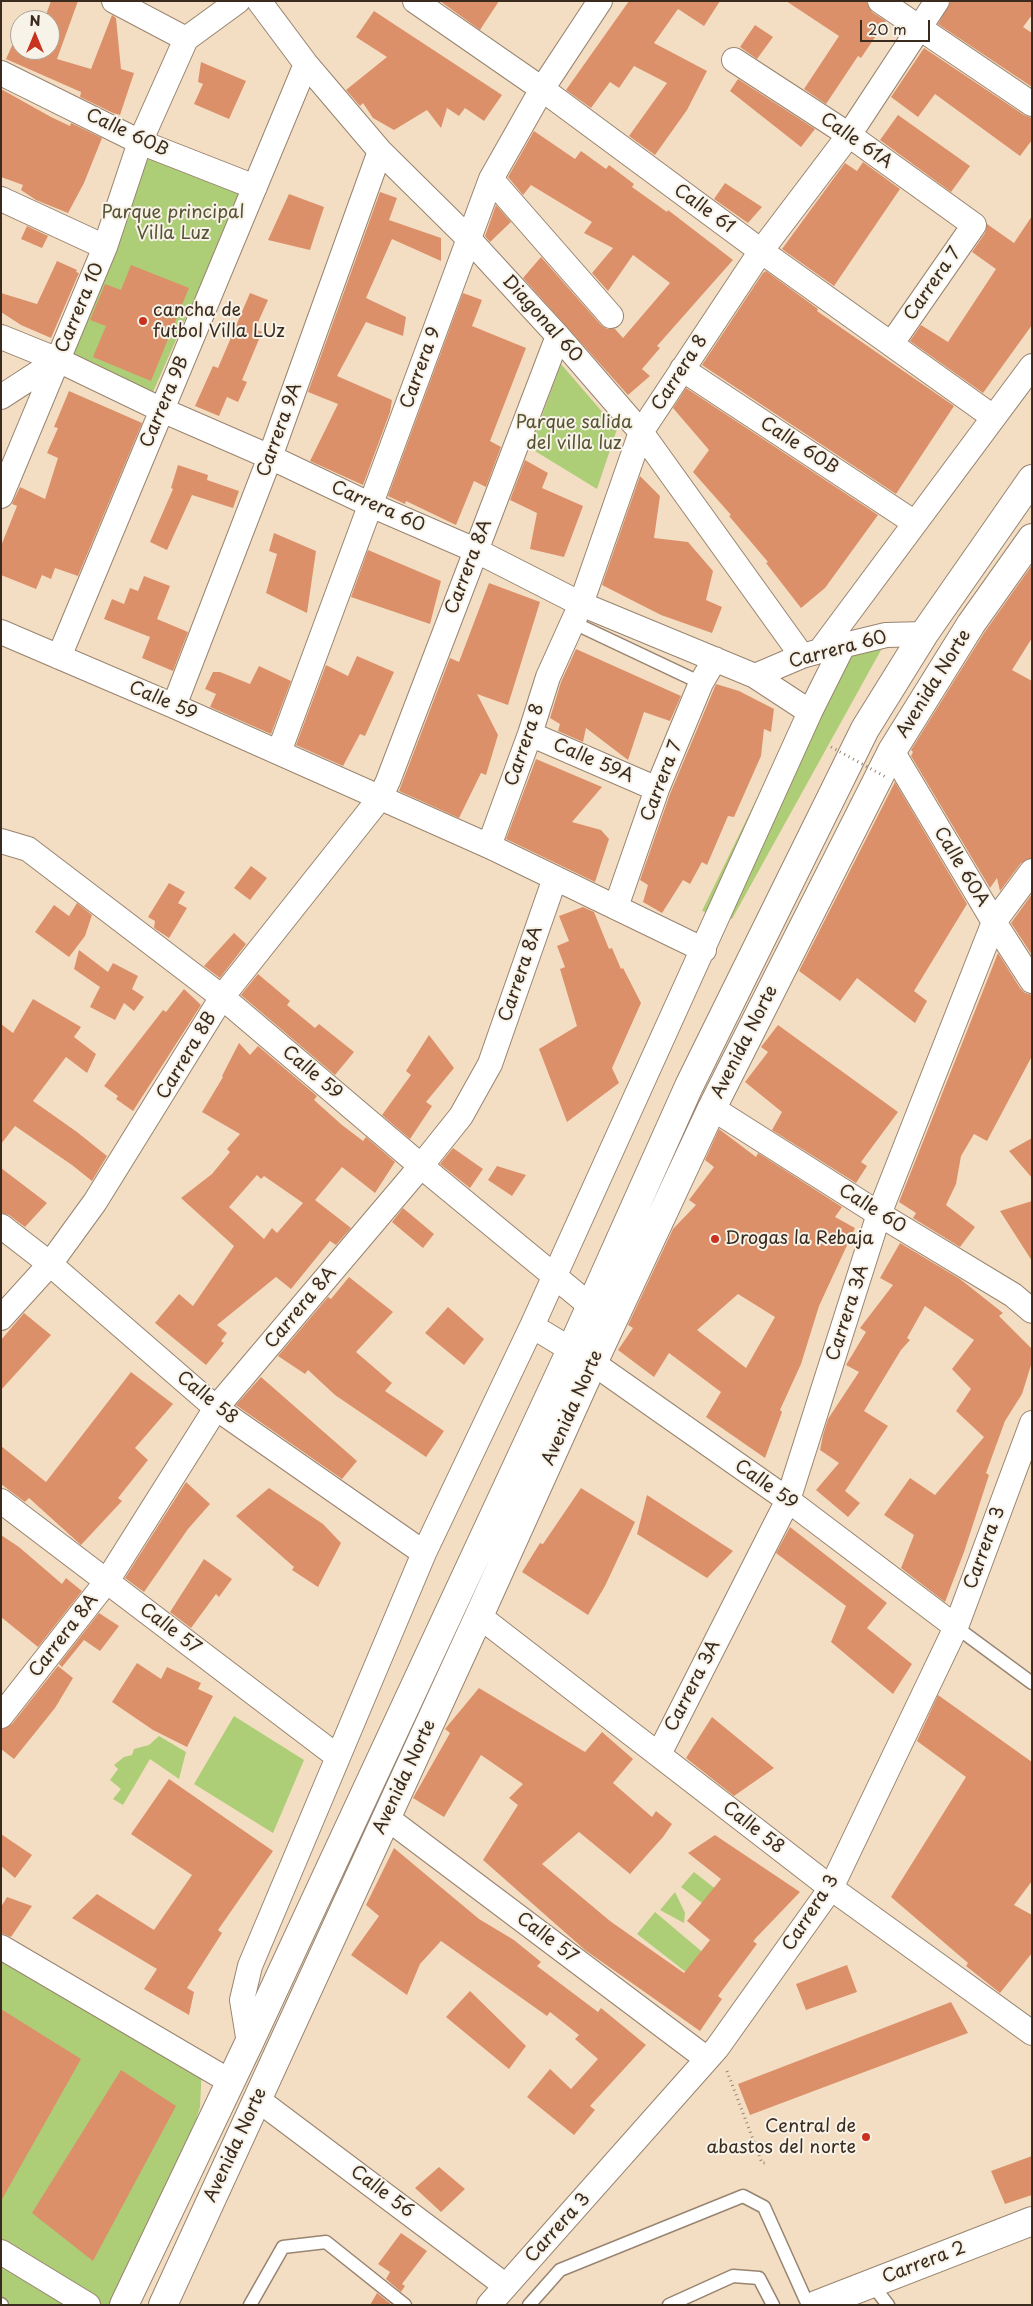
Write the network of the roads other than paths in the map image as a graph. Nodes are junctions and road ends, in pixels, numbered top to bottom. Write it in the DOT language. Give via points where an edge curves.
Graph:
graph roads {
  1 [pos="114,1"];
  2 [pos="238,1"];
  3 [pos="259,1"];
  4 [pos="415,1"];
  5 [pos="600,1"];
  6 [pos="880,1"];
  7 [pos="938,1"];
  8 [pos="919,28"];
  9 [pos="186,39"];
  10 [pos="734,60"];
  11 [pos="306,64"];
  12 [pos="1,72"];
  13 [pos="542,89"];
  14 [pos="1032,104"];
  15 [pos="849,135"];
  16 [pos="140,142"];
  17 [pos="380,152"];
  18 [pos="491,180"];
  19 [pos="255,187"];
  20 [pos="1,199"];
  21 [pos="974,225"];
  22 [pos="468,238"];
  23 [pos="106,247"];
  24 [pos="760,251"];
  25 [pos="611,316"];
  26 [pos="558,336"];
  27 [pos="1,337"];
  28 [pos="892,344"];
  29 [pos="58,360"];
  30 [pos="1032,366"];
  31 [pos="682,369"];
  32 [pos="1,397"];
  33 [pos="162,410"];
  34 [pos="993,417"];
  35 [pos="641,432"];
  36 [pos="270,457"];
  37 [pos="1032,479"];
  38 [pos="1,496"];
  39 [pos="371,505"];
  40 [pos="916,523"];
  41 [pos="1032,538"];
  42 [pos="475,550"];
  43 [pos="578,614"];
  44 [pos="1,632"];
  45 [pos="924,634"];
  46 [pos="822,651"];
  47 [pos="59,657"];
  48 [pos="714,659"];
  49 [pos="755,676"];
  50 [pos="701,683"];
  51 [pos="174,706"];
  52 [pos="810,712"];
  53 [pos="530,734"];
  54 [pos="279,752"];
  55 [pos="889,764"];
  56 [pos="657,788"];
  57 [pos="380,798"];
  58 [pos="1,841"];
  59 [pos="489,846"];
  60 [pos="1032,871"];
  61 [pos="555,878"];
  62 [pos="616,907"];
  63 [pos="994,922"];
  64 [pos="704,950"];
  65 [pos="1032,981"];
  66 [pos="222,997"];
  67 [pos="712,1108"];
  68 [pos="421,1166"];
  69 [pos="879,1214"];
  70 [pos="1,1226"];
  71 [pos="50,1264"];
  72 [pos="555,1277"];
  73 [pos="1032,1311"];
  74 [pos="601,1315"];
  75 [pos="1,1318"];
  76 [pos="532,1326"];
  77 [pos="582,1356"];
  78 [pos="216,1408"];
  79 [pos="1032,1423"];
  80 [pos="788,1500"];
  81 [pos="1,1501"];
  82 [pos="424,1553"];
  83 [pos="107,1581"];
  84 [pos="479,1616"];
  85 [pos="956,1627"];
  86 [pos="1032,1683"];
  87 [pos="1,1716"];
  88 [pos="659,1754"];
  89 [pos="338,1758"];
  90 [pos="387,1818"];
  91 [pos="831,1888"];
  92 [pos="1,1947"];
  93 [pos="1032,2034"];
  94 [pos="249,2043"];
  95 [pos="712,2053"];
  96 [pos="231,2082"];
  97 [pos="257,2099"];
  98 [pos="1032,2221"];
  99 [pos="1,2252"];
  100 [pos="872,2283"];
  101 [pos="506,2286"];
  102 [pos="88,2305"];
  103 [pos="124,2305"];
  104 [pos="163,2305"];
  105 [pos="250,2305"];
  106 [pos="405,2305"];
  107 [pos="489,2305"];
  108 [pos="529,2305"];
  109 [pos="669,2305"];
  110 [pos="773,2305"];
  111 [pos="808,2305"];
  112 [pos="816,2305"];
  113 [pos="888,2305"];
  1 -- 9 [label="street"];
  2 -- 9 [label="street, Carrera 10"];
  3 -- 11 [label="street, Diagonal 60"];
  4 -- 13 [label="street, Calle 61"];
  5 -- 13 [label="street, Carrera 9"];
  6 -- 8 [label="street"];
  7 -- 8 [label="street, Carrera 8"];
  8 -- 14 [label="street"];
  8 -- 15 [label="street, Carrera 8"];
  9 -- 16 [label="street, Carrera 10"];
  10 -- 15 [label="street, Calle 61A"];
  11 -- 17 [label="street, Diagonal 60"];
  11 -- 19 [label="street, Carrera 9B"];
  12 -- 16 [label="street, Calle 60B"];
  13 -- 18 [label="street, Carrera 9"];
  13 -- 24 [label="street, Calle 61"];
  15 -- 21 [label="street, Calle 61A"];
  15 -- 24 [label="street, Carrera 8"];
  16 -- 19 [label="street, Calle 60B"];
  16 -- 23 [label="street, Carrera 10"];
  17 -- 22 [label="street, Diagonal 60"];
  17 -- 36 [label="street, Carrera 9A"];
  18 -- 22 [label="street, Carrera 9"];
  18 -- 25 [label="street"];
  19 -- 33 [label="street, Carrera 9B"];
  20 -- 23 [label="street"];
  21 -- 28 [label="street, Carrera 7"];
  22 -- 26 [label="street, Diagonal 60"];
  22 -- 39 [label="street, Carrera 9"];
  23 -- 29 [label="street, Carrera 10"];
  24 -- 28 [label="street, Calle 61"];
  24 -- 31 [label="street, Carrera 8"];
  26 -- 35 [label="street, Diagonal 60"];
  26 -- 42 [label="street, Carrera 8A"];
  27 -- 29 [label="street, Carrera 60"];
  28 -- 34 [label="street, Calle 61"];
  29 -- 32 [label="street"];
  29 -- 33 [label="street, Carrera 60"];
  29 -- 38 [label="street, Carrera 10"];
  30 -- 34 [label="street"];
  31 -- 35 [label="street, Carrera 8"];
  31 -- 40 [label="street, Calle 60B"];
  33 -- 36 [label="street, Carrera 60"];
  33 -- 47 [label="street, Carrera 9B"];
  34 -- 40 [label="street"];
  35 -- 43 [label="street, Carrera 8"];
  35 -- 46 [label="street, Diagonal 60"];
  36 -- 39 [label="street, Carrera 60"];
  36 -- 51 [label="street, Carrera 9A"];
  37 -- 45 [label="main road, Avenida Norte"];
  39 -- 42 [label="street, Carrera 60"];
  39 -- 54 [label="street, Carrera 9"];
  40 -- 46 [label="street"];
  41 -- 55 [label="main road, Avenida Norte" via="971,624"];
  42 -- 43 [label="street, Carrera 60"];
  42 -- 57 [label="street, Carrera 8A"];
  43 -- 48 [label="street, Carrera 60"];
  43 -- 50 [label="lane, Carrera 60"];
  43 -- 53 [label="street, Carrera 8" via="548,677"];
  44 -- 47 [label="street, Calle 59"];
  45 -- 46 [label="street, Carrera 60" via="886,635"];
  45 -- 74 [label="main road, Avenida Norte" via="865,729 689,1086"];
  46 -- 49 [label="street, Carrera 60"];
  46 -- 52 [label="street"];
  47 -- 51 [label="street, Calle 59"];
  48 -- 49 [label="street, Carrera 60"];
  48 -- 50 [label="street, Carrera 7"];
  49 -- 52 [label="street, Carrera 60"];
  50 -- 56 [label="street, Carrera 7"];
  51 -- 54 [label="street, Calle 59"];
  52 -- 64 [label="street"];
  53 -- 56 [label="street, Calle 59A"];
  53 -- 59 [label="street, Carrera 8"];
  54 -- 57 [label="street, Calle 59"];
  55 -- 63 [label="street, Calle 60A"];
  55 -- 67 [label="main road, Avenida Norte"];
  56 -- 62 [label="street, Carrera 7"];
  57 -- 59 [label="street, Calle 59"];
  57 -- 66 [label="street, Carrera 8B"];
  58 -- 66 [label="street, Calle 59" via="28,849"];
  59 -- 61 [label="street, Calle 59"];
  60 -- 63 [label="street, Carrera 3A"];
  61 -- 62 [label="street, Calle 59"];
  61 -- 68 [label="street, Carrera 8A" via="490,1064 461,1116"];
  62 -- 64 [label="street, Calle 59"];
  63 -- 65 [label="street, Calle 60A"];
  63 -- 69 [label="street, Carrera 3A"];
  64 -- 72 [label="street"];
  66 -- 68 [label="street, Calle 59"];
  66 -- 71 [label="street, Carrera 8B" via="95,1202"];
  67 -- 69 [label="street, Calle 60"];
  67 -- 74 [label="main road, Avenida Norte"];
  68 -- 72 [label="street, Calle 59"];
  68 -- 78 [label="street, Carrera 8A"];
  69 -- 73 [label="street, Calle 60" via="1013,1294"];
  69 -- 80 [label="street, Carrera 3A"];
  70 -- 71 [label="street, Calle 58"];
  71 -- 75 [label="street, Carrera 8B"];
  71 -- 78 [label="street, Calle 58"];
  72 -- 74 [label="street, Calle 59"];
  72 -- 76 [label="street"];
  74 -- 77 [label="main road, Avenida Norte"];
  76 -- 77 [label="street, Calle 59"];
  76 -- 82 [label="street"];
  77 -- 80 [label="street, Calle 59"];
  77 -- 84 [label="main road, Avenida Norte"];
  77 -- 94 [label="main road, Avenida Norte"];
  78 -- 82 [label="street, Calle 58"];
  78 -- 83 [label="street, Carrera 8A"];
  79 -- 85 [label="street, Carrera 3"];
  80 -- 85 [label="street, Calle 59"];
  80 -- 88 [label="street, Carrera 3A"];
  81 -- 83 [label="street, Calle 57"];
  82 -- 89 [label="street"];
  83 -- 87 [label="street, Carrera 8A"];
  83 -- 89 [label="street, Calle 57"];
  84 -- 88 [label="street, Calle 58"];
  84 -- 90 [label="main road, Avenida Norte"];
  85 -- 86 [label="lane"];
  85 -- 91 [label="street, Carrera 3"];
  88 -- 91 [label="street, Calle 58"];
  89 -- 94 [label="street" via="250,1966 242,2000"];
  90 -- 95 [label="street, Calle 57"];
  90 -- 97 [label="main road, Avenida Norte"];
  91 -- 93 [label="street, Calle 58"];
  91 -- 95 [label="street, Carrera 3"];
  92 -- 96 [label="street"];
  94 -- 96 [label="main road, Avenida Norte"];
  95 -- 101 [label="street, Carrera 3"];
  96 -- 103 [label="main road, Avenida Norte"];
  97 -- 101 [label="street, Calle 56"];
  97 -- 104 [label="main road, Avenida Norte"];
  98 -- 100 [label="main road, Carrera 2"];
  99 -- 102 [label="street"];
  100 -- 112 [label="main road, Carrera 2"];
  100 -- 113 [label="lane"];
  101 -- 107 [label="street, Carrera 3"];
  105 -- 106 [label="lane" via="283,2247 326,2242"];
  108 -- 111 [label="lane" via="560,2270 743,2196 764,2207"];
  109 -- 110 [label="lane" via="733,2276 759,2278"];
}
